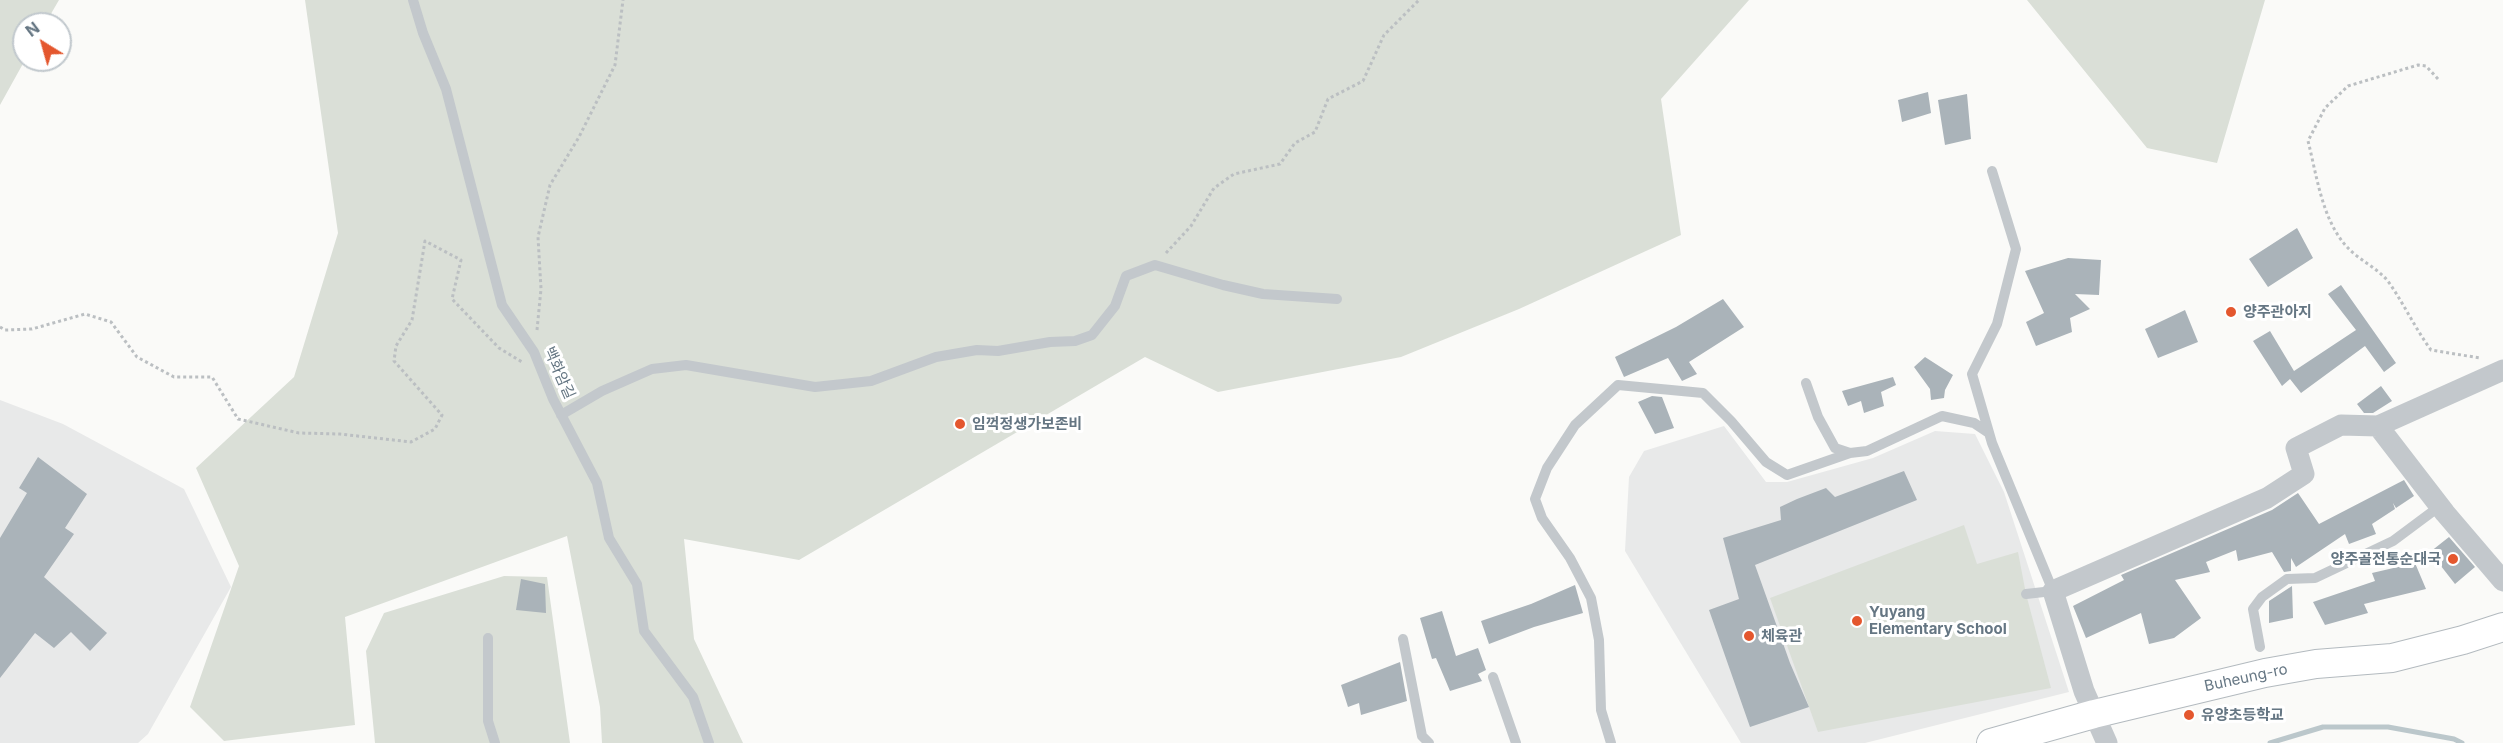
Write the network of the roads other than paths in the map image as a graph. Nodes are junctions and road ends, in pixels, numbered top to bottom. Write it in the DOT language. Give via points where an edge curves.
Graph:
graph roads {
  1 [pos="413,0"];
  2 [pos="1992,171"];
  3 [pos="1337,299"];
  4 [pos="2495,365"];
  5 [pos="1806,383"];
  6 [pos="561,415"];
  7 [pos="2378,426"];
  8 [pos="1989,433"];
  9 [pos="1850,453"];
  10 [pos="2440,506"];
  11 [pos="2503,581"];
  12 [pos="2053,591"];
  13 [pos="2026,594"];
  14 [pos="2503,627"];
  15 [pos="488,638"];
  16 [pos="1403,639"];
  17 [pos="2260,646"];
  18 [pos="1493,677"];
  19 [pos="2094,714"];
  20 [pos="495,743"];
  21 [pos="709,743"];
  22 [pos="1429,743"];
  23 [pos="1516,743"];
  24 [pos="1611,743"];
  25 [pos="1991,743"];
  26 [pos="2107,743"];
  1 -- 6 [label="lane, 백화암길" via="446,89 502,305 534,352"];
  2 -- 8 [label="lane" via="2016,249 1997,324 1972,374"];
  3 -- 6 [label="lane" via="1263,294 1155,265 1126,276 1115,306 1092,335 1075,341 936,357 871,381 815,387 686,365 652,369"];
  4 -- 7 [label="street"];
  5 -- 9 [label="lane" via="1835,448"];
  6 -- 21 [label="lane, 백화암길" via="597,483 609,538 638,584 644,631 693,697"];
  7 -- 10 [label="street"];
  7 -- 12 [label="street" via="2341,425 2296,448 2304,474 2267,498"];
  8 -- 9 [label="lane" via="1974,423 1942,416 1867,451"];
  8 -- 12 [label="lane"];
  9 -- 24 [label="lane" via="1787,475 1766,462 1703,393 1647,386 1618,385 1575,425 1547,468 1535,499 1542,518 1591,598 1599,640 1601,710"];
  10 -- 11 [label="street"];
  10 -- 17 [label="lane" via="2393,541 2315,578 2287,579 2262,597 2253,609"];
  12 -- 13 [label="lane"];
  12 -- 19 [label="street"];
  14 -- 19 [label="main road, Buheung-ro" via="2392,658 2265,673"];
  15 -- 20 [label="lane" via="488,721"];
  16 -- 22 [label="lane" via="1422,736"];
  18 -- 23 [label="lane"];
  19 -- 25 [label="main road, Buheung-ro"];
  19 -- 26 [label="street"];
}
